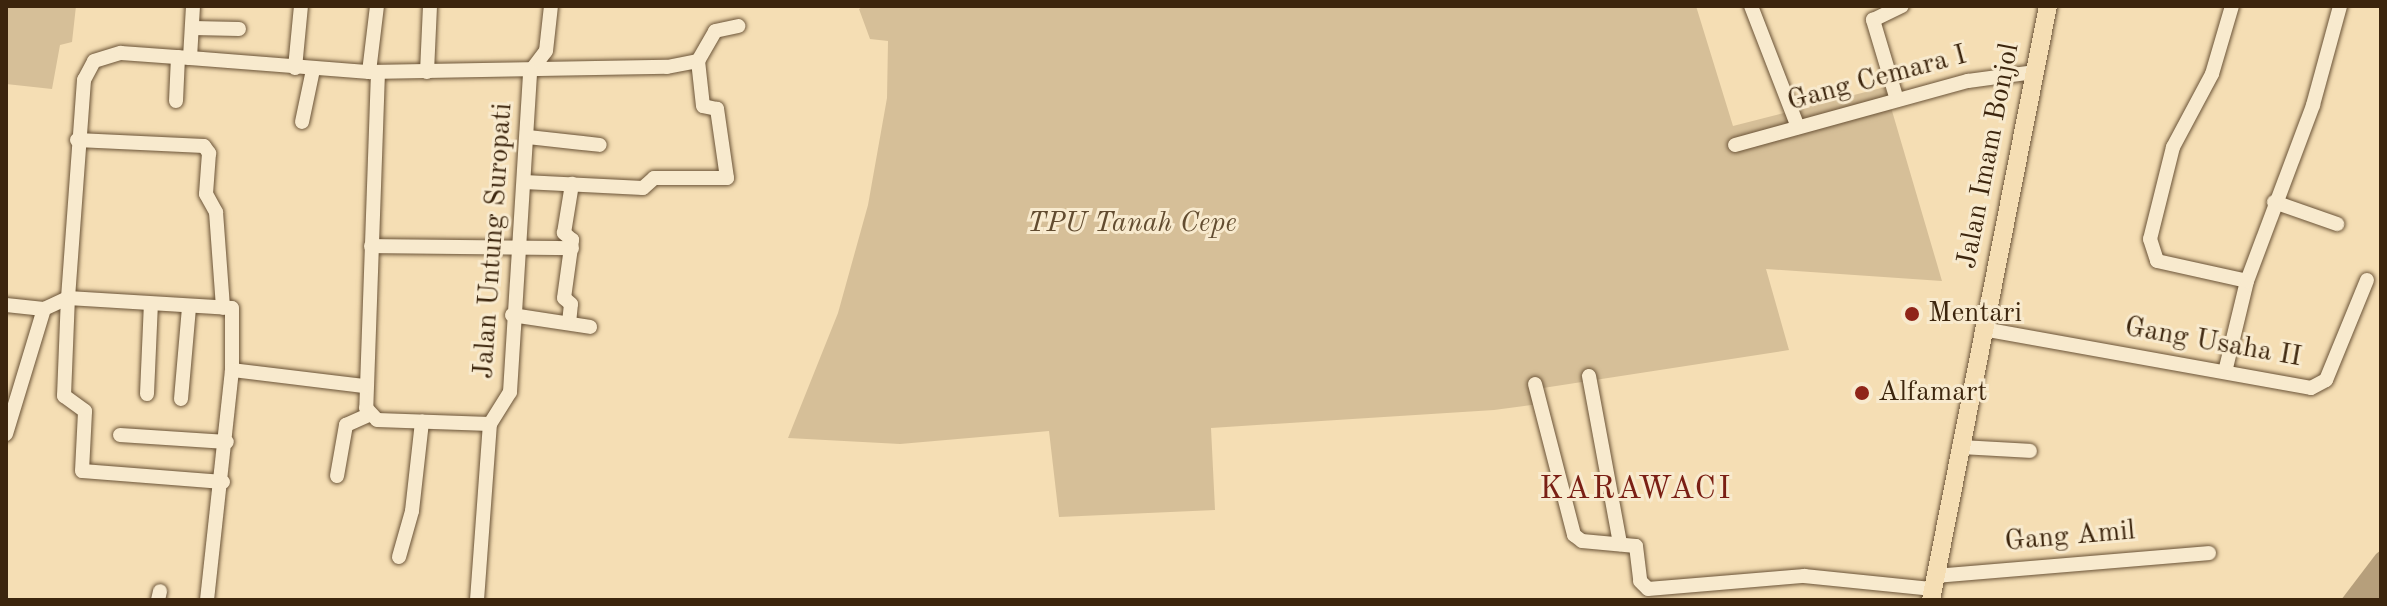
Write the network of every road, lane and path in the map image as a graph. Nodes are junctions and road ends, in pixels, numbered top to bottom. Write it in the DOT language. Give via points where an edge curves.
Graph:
graph roads {
  1 [pos="193,6"];
  2 [pos="301,6"];
  3 [pos="377,6"];
  4 [pos="430,6"];
  5 [pos="551,6"];
  6 [pos="1751,6"];
  7 [pos="1902,6"];
  8 [pos="2048,6"];
  9 [pos="2232,6"];
  10 [pos="2340,6"];
  11 [pos="738,26"];
  12 [pos="193,28"];
  13 [pos="239,29"];
  14 [pos="184,57"];
  15 [pos="698,61"];
  16 [pos="295,68"];
  17 [pos="313,70"];
  18 [pos="374,72"];
  19 [pos="427,72"];
  20 [pos="530,72"];
  21 [pos="2035,72"];
  22 [pos="1897,100"];
  23 [pos="176,101"];
  24 [pos="302,122"];
  25 [pos="1798,127"];
  26 [pos="528,137"];
  27 [pos="77,140"];
  28 [pos="600,145"];
  29 [pos="1735,145"];
  30 [pos="524,182"];
  31 [pos="572,184"];
  32 [pos="2274,202"];
  33 [pos="2337,224"];
  34 [pos="371,246"];
  35 [pos="572,248"];
  36 [pos="516,251"];
  37 [pos="2367,280"];
  38 [pos="2247,281"];
  39 [pos="68,298"];
  40 [pos="151,304"];
  41 [pos="6,305"];
  42 [pos="189,307"];
  43 [pos="223,308"];
  44 [pos="44,309"];
  45 [pos="512,315"];
  46 [pos="569,323"];
  47 [pos="590,327"];
  48 [pos="1983,329"];
  49 [pos="232,370"];
  50 [pos="2225,372"];
  51 [pos="1589,376"];
  52 [pos="1535,384"];
  53 [pos="365,386"];
  54 [pos="147,394"];
  55 [pos="181,399"];
  56 [pos="371,414"];
  57 [pos="422,422"];
  58 [pos="490,424"];
  59 [pos="6,434"];
  60 [pos="120,435"];
  61 [pos="227,442"];
  62 [pos="1959,447"];
  63 [pos="2030,451"];
  64 [pos="337,476"];
  65 [pos="223,482"];
  66 [pos="1620,544"];
  67 [pos="2209,553"];
  68 [pos="399,557"];
  69 [pos="1933,588"];
  70 [pos="207,600"];
  71 [pos="477,600"];
  1 -- 12 [label="street"];
  2 -- 16 [label="street"];
  3 -- 18 [label="street"];
  4 -- 19 [label="street"];
  5 -- 20 [label="street" via="546,51"];
  6 -- 25 [label="street"];
  7 -- 22 [label="street" via="1873,20"];
  8 -- 21 [label="main road, Jalan Imam Bonjol"];
  9 -- 38 [label="street" via="2212,74 2173,147 2150,239 2157,261"];
  10 -- 32 [label="street" via="2313,105"];
  11 -- 15 [label="street" via="715,31"];
  12 -- 13 [label="street"];
  12 -- 14 [label="street"];
  14 -- 16 [label="street"];
  14 -- 23 [label="street"];
  14 -- 27 [label="street" via="121,53 94,61 84,80"];
  15 -- 20 [label="street"];
  15 -- 31 [label="street" via="703,106 717,109 727,178 654,178 643,188"];
  16 -- 17 [label="street"];
  17 -- 18 [label="street"];
  17 -- 24 [label="street"];
  18 -- 19 [label="street"];
  18 -- 34 [label="street"];
  19 -- 20 [label="street"];
  20 -- 26 [label="street, Jalan Untung Suropati"];
  21 -- 22 [label="street, Gang Cemara I" via="2005,72"];
  21 -- 48 [label="main road, Jalan Imam Bonjol"];
  22 -- 25 [label="street, Gang Cemara I"];
  25 -- 29 [label="street, Gang Cemara I"];
  26 -- 28 [label="street"];
  26 -- 30 [label="street, Jalan Untung Suropati"];
  27 -- 39 [label="street"];
  27 -- 43 [label="street" via="204,146 209,153 206,194 216,212"];
  30 -- 31 [label="street"];
  30 -- 36 [label="street, Jalan Untung Suropati"];
  31 -- 35 [label="street" via="564,233 572,239"];
  32 -- 33 [label="street"];
  32 -- 38 [label="street"];
  34 -- 36 [label="street"];
  34 -- 53 [label="street"];
  35 -- 36 [label="street"];
  35 -- 46 [label="street" via="564,298 571,304"];
  36 -- 45 [label="street, Jalan Untung Suropati"];
  37 -- 50 [label="street, Gang Usaha II" via="2326,380 2311,388"];
  38 -- 50 [label="street"];
  39 -- 40 [label="street"];
  39 -- 44 [label="street"];
  39 -- 65 [label="street" via="64,396 85,411 82,471"];
  40 -- 42 [label="street"];
  40 -- 54 [label="street"];
  41 -- 44 [label="street"];
  42 -- 43 [label="street"];
  42 -- 55 [label="street"];
  43 -- 49 [label="street" via="235,312"];
  44 -- 59 [label="street"];
  45 -- 46 [label="street"];
  45 -- 58 [label="street, Jalan Untung Suropati" via="510,392"];
  46 -- 47 [label="street"];
  48 -- 50 [label="street, Gang Usaha II"];
  48 -- 62 [label="main road, Jalan Imam Bonjol"];
  49 -- 53 [label="street"];
  49 -- 61 [label="street"];
  51 -- 66 [label="street"];
  52 -- 66 [label="street" via="1574,535 1582,541"];
  53 -- 56 [label="street"];
  56 -- 57 [label="street" via="377,420"];
  56 -- 64 [label="street" via="346,425"];
  57 -- 58 [label="street"];
  57 -- 68 [label="street" via="412,511"];
  58 -- 71 [label="street, Jalan Untung Suropati"];
  60 -- 61 [label="street"];
  61 -- 65 [label="street"];
  62 -- 63 [label="street"];
  62 -- 69 [label="main road, Jalan Imam Bonjol"];
  65 -- 70 [label="street"];
  66 -- 69 [label="street, Gang Amil" via="1636,546 1640,581 1648,589 1804,576"];
  67 -- 69 [label="street, Gang Amil"];
}
